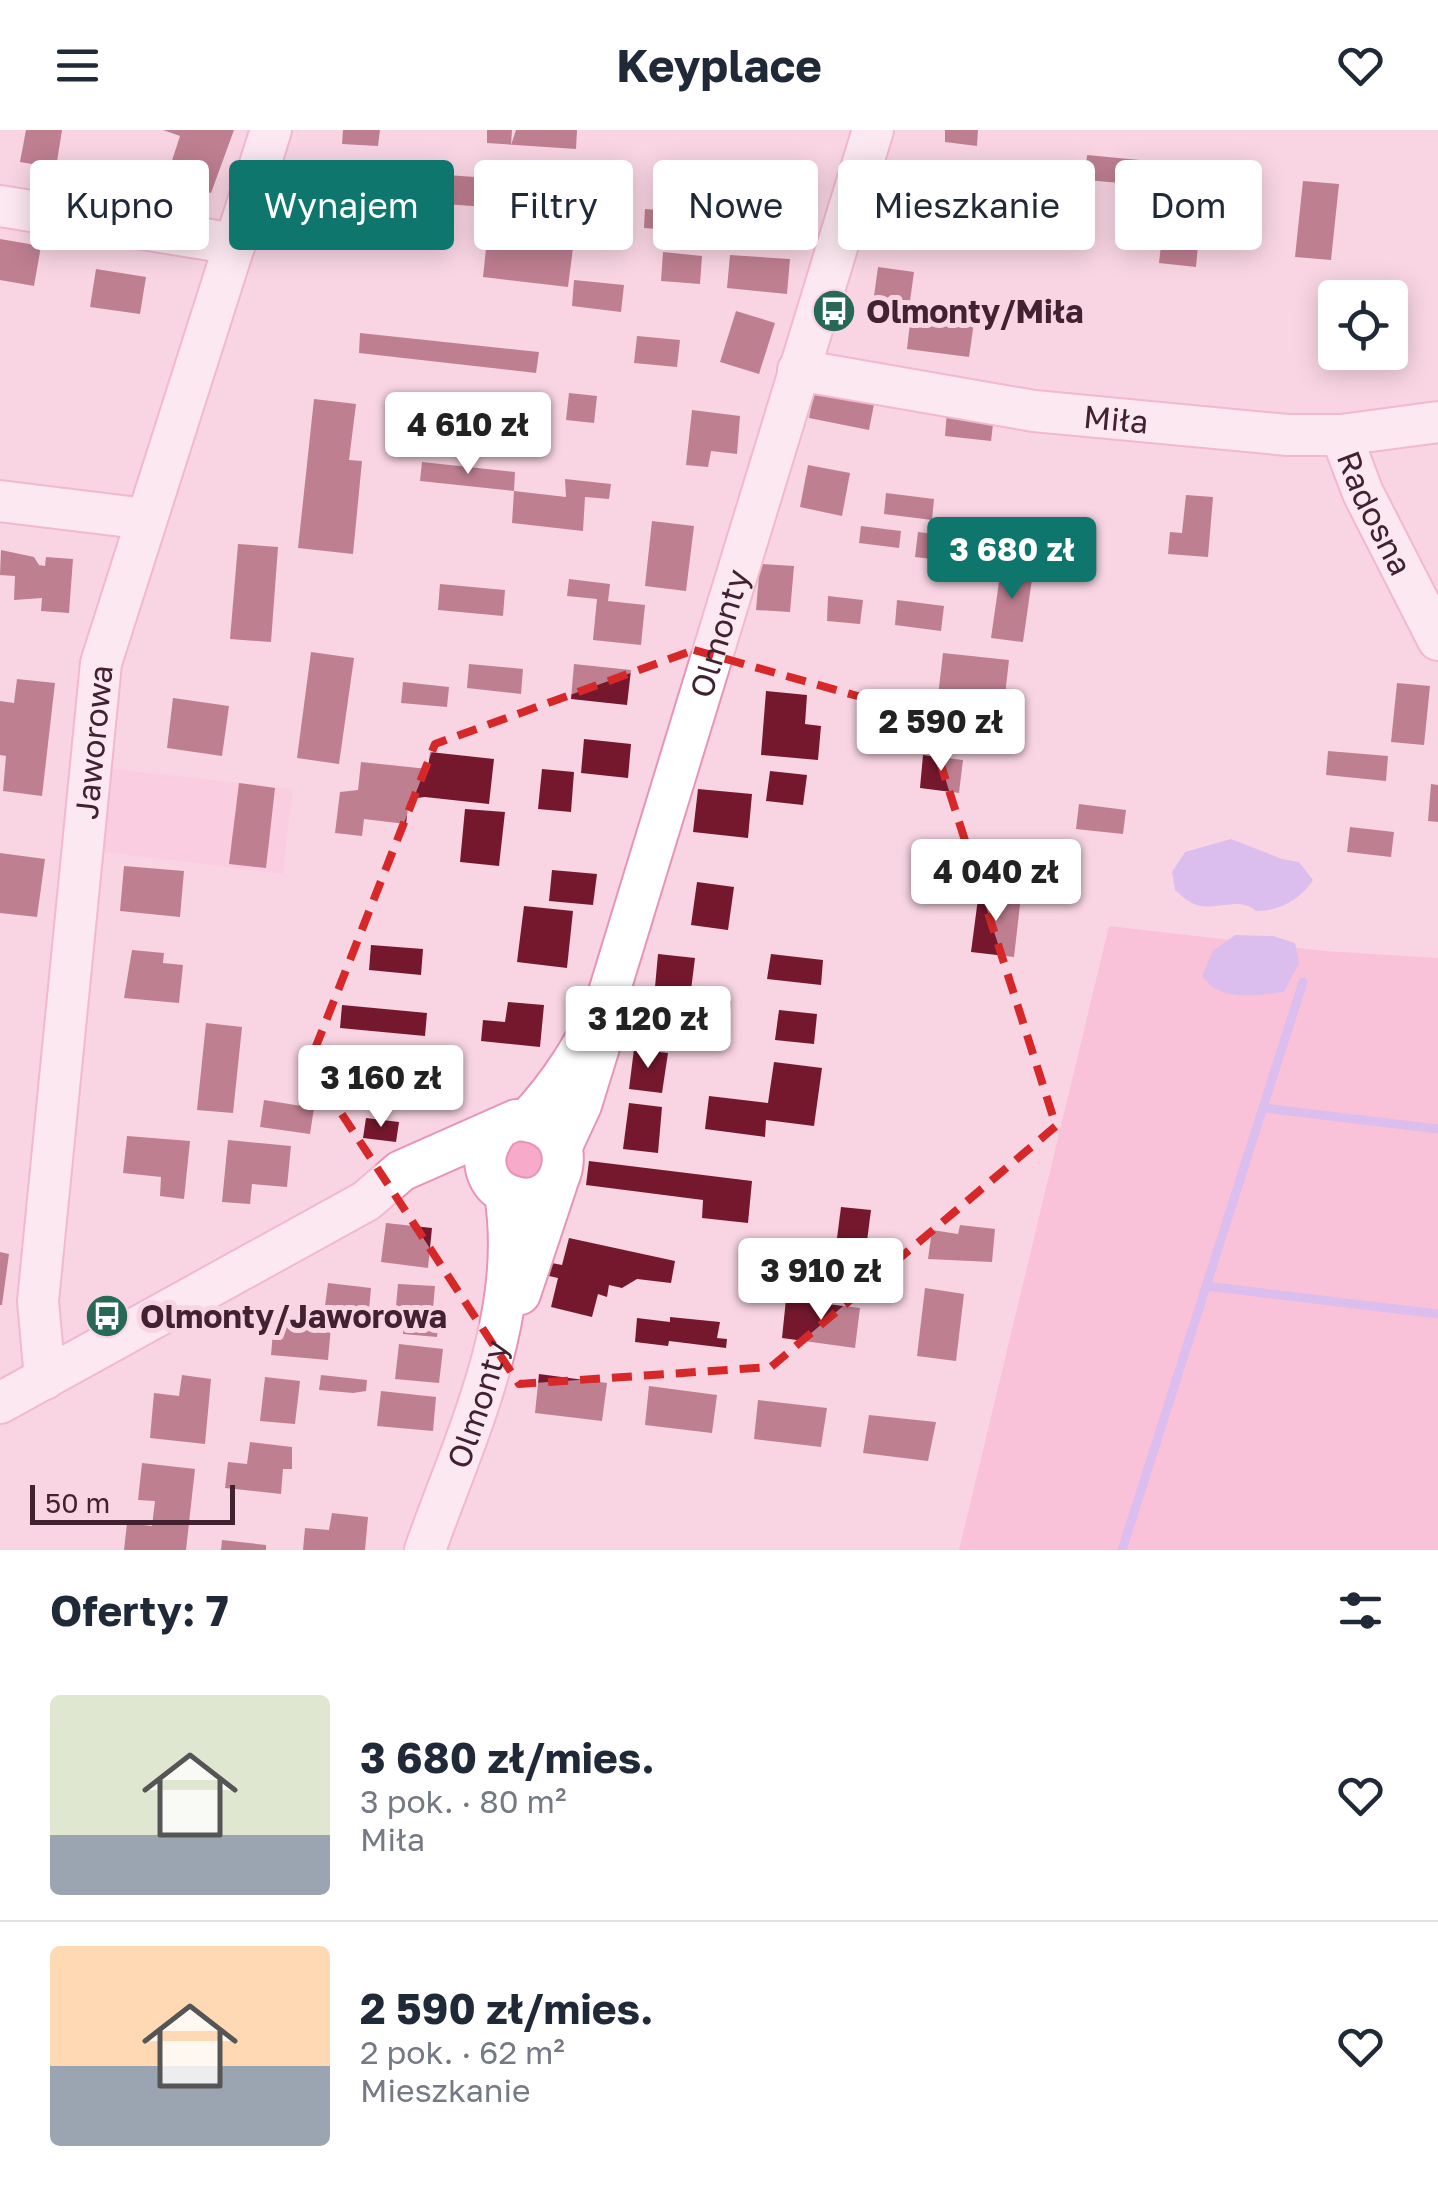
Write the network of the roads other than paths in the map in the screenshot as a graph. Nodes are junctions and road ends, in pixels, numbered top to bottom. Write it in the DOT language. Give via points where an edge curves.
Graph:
graph roads {
  1 [pos="270,130"];
  2 [pos="873,130"];
  3 [pos="261,160"];
  4 [pos="0,206"];
  5 [pos="229,243"];
  6 [pos="233,250"];
  7 [pos="798,370"];
  8 [pos="1438,422"];
  9 [pos="1341,435"];
  10 [pos="0,502"];
  11 [pos="146,519"];
  12 [pos="1438,640"];
  13 [pos="608,999"];
  14 [pos="513,1124"];
  15 [pos="559,1165"];
  16 [pos="498,1188"];
  17 [pos="366,1201"];
  18 [pos="500,1334"];
  19 [pos="45,1379"];
  20 [pos="0,1404"];
  21 [pos="425,1550"];
  1 -- 3 [label="street, Jaworowa"];
  2 -- 7 [label="street, Olmonty"];
  4 -- 5 [label="street"];
  6 -- 11 [label="street, Jaworowa"];
  7 -- 9 [label="street, Miła" via="1034,410"];
  7 -- 13 [label="street, Olmonty"];
  8 -- 9 [label="street, Miła"];
  9 -- 12 [label="street, Radosna"];
  10 -- 11 [label="street"];
  11 -- 19 [label="street, Jaworowa" via="101,663 38,1301"];
  13 -- 14 [label="street, Olmonty" via="557,1088"];
  13 -- 15 [label="street" via="599,1049"];
  14 -- 15 [label="street" via="535,1121 552,1130"];
  14 -- 16 [label="street" via="488,1144 485,1163"];
  14 -- 17 [label="street" via="401,1172"];
  15 -- 16 [label="street" via="542,1196 523,1200"];
  15 -- 18 [label="street" via="522,1291"];
  16 -- 17 [label="street" via="447,1179"];
  16 -- 18 [label="street, Olmonty" via="511,1231"];
  17 -- 19 [label="street"];
  18 -- 21 [label="street, Olmonty"];
  19 -- 20 [label="street"];
}
